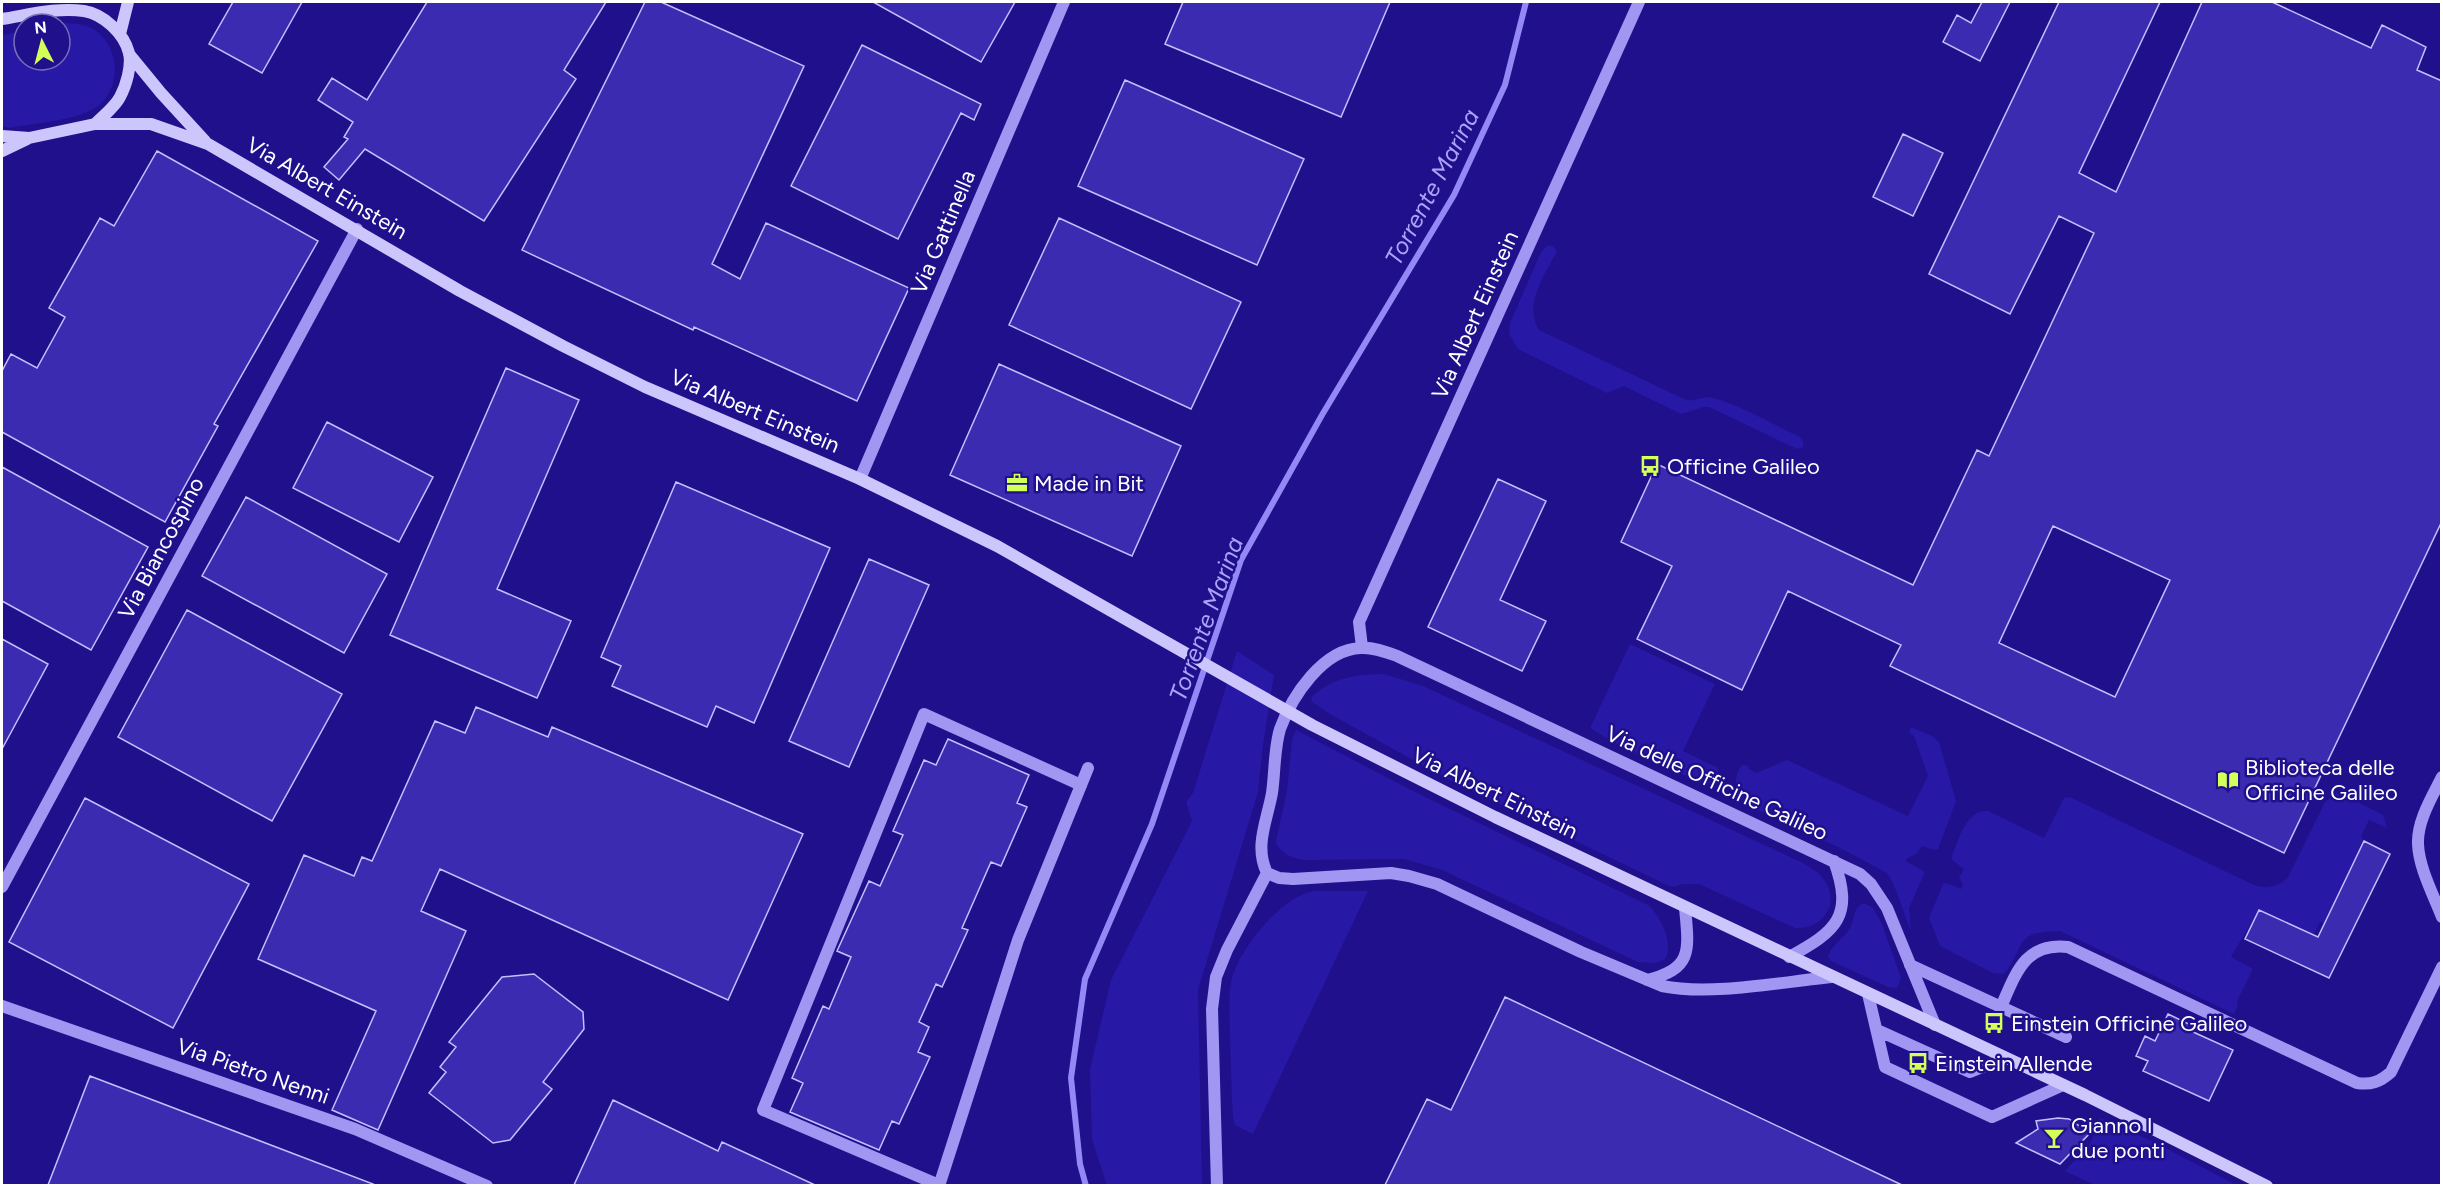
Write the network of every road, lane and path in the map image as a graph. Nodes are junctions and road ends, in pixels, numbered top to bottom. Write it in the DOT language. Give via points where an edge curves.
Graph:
graph roads {
  1 [pos="81,2"];
  2 [pos="128,2"];
  3 [pos="1064,2"];
  4 [pos="1639,2"];
  5 [pos="65,9"];
  6 [pos="2,19"];
  7 [pos="120,34"];
  8 [pos="129,54"];
  9 [pos="95,124"];
  10 [pos="2,136"];
  11 [pos="29,138"];
  12 [pos="208,144"];
  13 [pos="2,151"];
  14 [pos="357,229"];
  15 [pos="860,479"];
  16 [pos="1362,647"];
  17 [pos="1088,768"];
  18 [pos="2442,777"];
  19 [pos="1081,785"];
  20 [pos="1834,861"];
  21 [pos="1266,873"];
  22 [pos="2,887"];
  23 [pos="1685,908"];
  24 [pos="2442,917"];
  25 [pos="1789,957"];
  26 [pos="1910,964"];
  27 [pos="2442,967"];
  28 [pos="1832,976"];
  29 [pos="1647,980"];
  30 [pos="1869,994"];
  31 [pos="2,1006"];
  32 [pos="2001,1007"];
  33 [pos="1935,1025"];
  34 [pos="1877,1030"];
  35 [pos="2066,1037"];
  36 [pos="2005,1058"];
  37 [pos="2063,1085"];
  38 [pos="488,1185"];
  39 [pos="939,1185"];
  40 [pos="1217,1185"];
  41 [pos="2267,1185"];
  1 -- 5 [label="street"];
  2 -- 7 [label="street"];
  3 -- 15 [label="street, Via Gattinella"];
  4 -- 16 [label="street, Via Albert Einstein" via="1359,622"];
  5 -- 6 [label="street"];
  5 -- 7 [label="street" via="102,17"];
  7 -- 8 [label="street, Via Albert Einstein"];
  8 -- 9 [label="street" via="127,81 119,99"];
  8 -- 12 [label="street, Via Albert Einstein"];
  9 -- 11 [label="street, Via Albert Einstein"];
  9 -- 12 [label="street, Via Albert Einstein" via="151,124"];
  10 -- 11 [label="street"];
  11 -- 13 [label="street"];
  12 -- 14 [label="street, Via Albert Einstein"];
  14 -- 15 [label="street, Via Albert Einstein" via="460,291 645,387"];
  14 -- 22 [label="street, Via Biancospino"];
  15 -- 23 [label="street, Via Albert Einstein" via="997,546 1311,725"];
  16 -- 20 [label="street, Via delle Officine Galileo" via="1397,656"];
  16 -- 21 [label="street" via="1335,656 1317,669 1302,687 1281,729 1262,836 1260,859"];
  17 -- 19 [label="street"];
  18 -- 24 [label="street" via="2425,812 2418,842"];
  19 -- 39 [label="street" via="1018,940"];
  19 -- 39 [label="street" via="924,714 763,1110"];
  20 -- 25 [label="street, Via delle Officine Galileo" via="1841,879 1843,909 1828,931"];
  20 -- 26 [label="street, Via delle Officine Galileo" via="1860,874 1880,895"];
  21 -- 29 [label="street" via="1293,879 1391,873 1409,876 1437,884"];
  21 -- 40 [label="street" via="1216,977 1212,1009"];
  23 -- 25 [label="street, Via Albert Einstein"];
  23 -- 29 [label="street" via="1687,941 1682,962 1664,976"];
  25 -- 28 [label="street, Via Albert Einstein"];
  26 -- 32 [label="street"];
  26 -- 33 [label="street, Via delle Officine Galileo"];
  27 -- 32 [label="street" via="2391,1072 2370,1084 2357,1083 2068,947 2053,945 2030,955 2019,967"];
  28 -- 29 [label="street" via="1685,990"];
  28 -- 30 [label="street, Via Albert Einstein"];
  30 -- 33 [label="street, Via Albert Einstein"];
  30 -- 34 [label="street"];
  31 -- 38 [label="street, Via Pietro Nenni" via="355,1129"];
  32 -- 35 [label="street"];
  33 -- 36 [label="street, Via Albert Einstein"];
  34 -- 36 [label="street" via="1970,1072"];
  34 -- 37 [label="street" via="1886,1067 1992,1117"];
  36 -- 37 [label="street, Via Albert Einstein"];
  37 -- 41 [label="street, Via Albert Einstein"];
}
